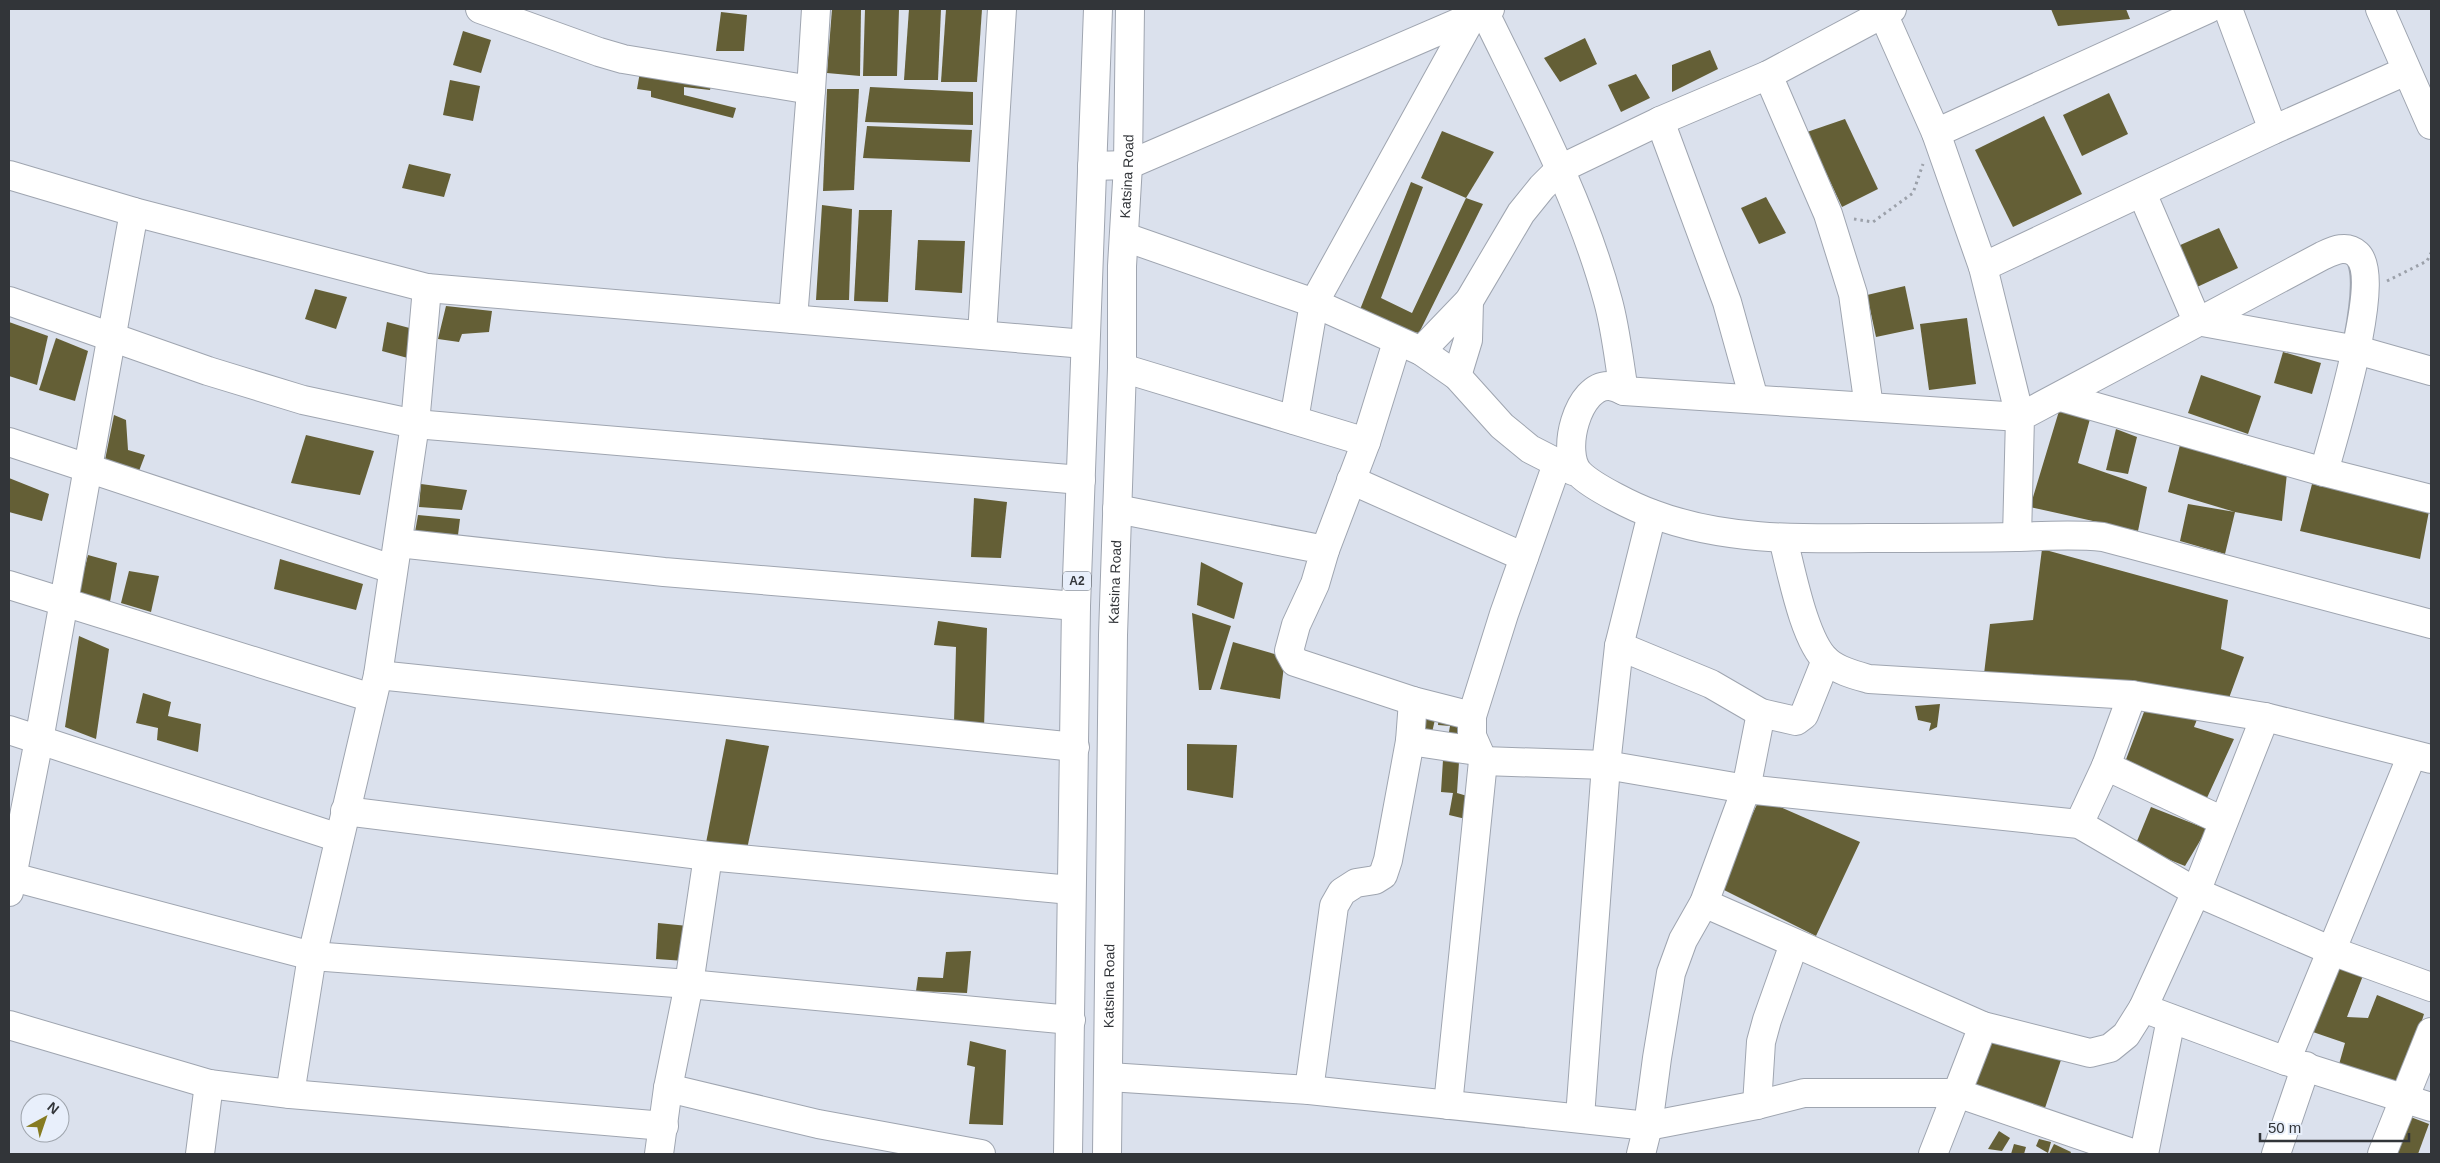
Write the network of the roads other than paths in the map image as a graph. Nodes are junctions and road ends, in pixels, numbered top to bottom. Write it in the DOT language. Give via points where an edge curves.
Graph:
graph roads {
  1 [pos="480,9"];
  2 [pos="816,9"];
  3 [pos="1002,9"];
  4 [pos="1098,9"];
  5 [pos="1130,9"];
  6 [pos="2208,9"];
  7 [pos="2228,9"];
  8 [pos="2380,9"];
  9 [pos="1885,10"];
  10 [pos="1482,12"];
  11 [pos="506,14"];
  12 [pos="2406,71"];
  13 [pos="1768,75"];
  14 [pos="811,90"];
  15 [pos="1660,121"];
  16 [pos="2431,125"];
  17 [pos="2274,130"];
  18 [pos="1931,144"];
  19 [pos="1128,165"];
  20 [pos="1092,166"];
  21 [pos="1560,169"];
  22 [pos="9,175"];
  23 [pos="2142,193"];
  24 [pos="134,212"];
  25 [pos="1125,237"];
  26 [pos="1983,267"];
  27 [pos="427,288"];
  28 [pos="9,301"];
  29 [pos="1469,301"];
  30 [pos="1314,303"];
  31 [pos="793,319"];
  32 [pos="2197,321"];
  33 [pos="982,335"];
  34 [pos="112,337"];
  35 [pos="1085,344"];
  36 [pos="1409,347"];
  37 [pos="2357,350"];
  38 [pos="1122,368"];
  39 [pos="2431,371"];
  40 [pos="1457,376"];
  41 [pos="1624,391"];
  42 [pos="2061,397"];
  43 [pos="1754,400"];
  44 [pos="1868,407"];
  45 [pos="2020,416"];
  46 [pos="1294,420"];
  47 [pos="415,424"];
  48 [pos="9,442"];
  49 [pos="1366,442"];
  50 [pos="88,468"];
  51 [pos="1568,469"];
  52 [pos="2324,472"];
  53 [pos="1081,480"];
  54 [pos="1351,480"];
  55 [pos="2431,498"];
  56 [pos="1117,509"];
  57 [pos="1652,514"];
  58 [pos="2017,537"];
  59 [pos="1783,539"];
  60 [pos="398,543"];
  61 [pos="1325,550"];
  62 [pos="1524,557"];
  63 [pos="392,569"];
  64 [pos="9,585"];
  65 [pos="62,602"];
  66 [pos="1076,606"];
  67 [pos="2431,624"];
  68 [pos="1619,646"];
  69 [pos="1826,660"];
  70 [pos="375,687"];
  71 [pos="2132,695"];
  72 [pos="1414,701"];
  73 [pos="1761,713"];
  74 [pos="1472,716"];
  75 [pos="2265,717"];
  76 [pos="9,730"];
  77 [pos="39,740"];
  78 [pos="1410,741"];
  79 [pos="1075,747"];
  80 [pos="1480,756"];
  81 [pos="2421,757"];
  82 [pos="1606,765"];
  83 [pos="2106,766"];
  84 [pos="1746,789"];
  85 [pos="345,811"];
  86 [pos="2223,820"];
  87 [pos="2079,824"];
  88 [pos="339,838"];
  89 [pos="708,856"];
  90 [pos="10,882"];
  91 [pos="1071,890"];
  92 [pos="2196,892"];
  93 [pos="1704,903"];
  94 [pos="1794,944"];
  95 [pos="2332,951"];
  96 [pos="312,956"];
  97 [pos="689,984"];
  98 [pos="2431,987"];
  99 [pos="2143,1008"];
  100 [pos="2171,1019"];
  101 [pos="1071,1020"];
  102 [pos="9,1025"];
  103 [pos="1983,1026"];
  104 [pos="2431,1032"];
  105 [pos="2296,1063"];
  106 [pos="1109,1077"];
  107 [pos="209,1084"];
  108 [pos="668,1088"];
  109 [pos="1309,1090"];
  110 [pos="1957,1092"];
  111 [pos="290,1094"];
  112 [pos="2405,1099"];
  113 [pos="1448,1105"];
  114 [pos="1757,1105"];
  115 [pos="2431,1107"];
  116 [pos="1580,1117"];
  117 [pos="664,1126"];
  118 [pos="1648,1126"];
  119 [pos="200,1154"];
  120 [pos="659,1154"];
  121 [pos="981,1154"];
  122 [pos="1068,1154"];
  123 [pos="1107,1154"];
  124 [pos="1641,1154"];
  125 [pos="1933,1154"];
  126 [pos="2135,1154"];
  127 [pos="2144,1154"];
  128 [pos="2276,1154"];
  129 [pos="2382,1154"];
  1 -- 11 [label="main road"];
  2 -- 14 [label="main road"];
  3 -- 33 [label="main road"];
  4 -- 20 [label="main road, A2"];
  5 -- 19 [label="main road, Katsina Road"];
  6 -- 18 [label="main road"];
  7 -- 17 [label="main road"];
  8 -- 12 [label="main road"];
  9 -- 13 [label="main road"];
  9 -- 18 [label="main road"];
  10 -- 19 [label="main road"];
  10 -- 21 [label="main road"];
  10 -- 30 [label="main road"];
  11 -- 14 [label="main road" via="598,52"];
  12 -- 16 [label="main road"];
  12 -- 17 [label="main road"];
  13 -- 15 [label="main road"];
  13 -- 44 [label="main road" via="1828,214 1853,294"];
  14 -- 31 [label="main road"];
  15 -- 21 [label="main road"];
  15 -- 43 [label="main road" via="1727,302"];
  17 -- 23 [label="main road"];
  18 -- 26 [label="main road"];
  19 -- 20 [label="main road"];
  19 -- 25 [label="main road, Katsina Road"];
  20 -- 35 [label="main road, A2"];
  21 -- 29 [label="main road" via="1521,213"];
  21 -- 41 [label="main road" via="1591,248 1608,303"];
  22 -- 24 [label="main road"];
  23 -- 26 [label="main road"];
  23 -- 32 [label="main road"];
  24 -- 27 [label="main road"];
  24 -- 34 [label="main road"];
  25 -- 30 [label="main road"];
  25 -- 38 [label="main road, Katsina Road"];
  26 -- 45 [label="main road"];
  27 -- 31 [label="main road"];
  27 -- 47 [label="main road"];
  28 -- 34 [label="main road"];
  29 -- 36 [label="main road"];
  29 -- 40 [label="main road" via="1468,340"];
  30 -- 36 [label="main road"];
  30 -- 46 [label="main road"];
  31 -- 33 [label="main road"];
  32 -- 37 [label="main road"];
  32 -- 37 [label="main road" via="2337,250 2348,248 2358,255 2363,266 2364,292"];
  32 -- 42 [label="main road"];
  33 -- 35 [label="main road"];
  34 -- 47 [label="main road" via="303,400"];
  34 -- 50 [label="main road"];
  35 -- 53 [label="main road, A2"];
  36 -- 40 [label="main road"];
  36 -- 49 [label="main road"];
  37 -- 39 [label="main road"];
  37 -- 52 [label="main road"];
  38 -- 46 [label="main road"];
  38 -- 56 [label="main road, Katsina Road"];
  40 -- 51 [label="main road" via="1502,426 1530,449"];
  41 -- 43 [label="main road"];
  41 -- 51 [label="main road" via="1604,386 1594,391 1582,405 1572,431"];
  42 -- 45 [label="main road"];
  42 -- 52 [label="main road"];
  43 -- 44 [label="main road"];
  44 -- 45 [label="main road"];
  45 -- 58 [label="main road"];
  46 -- 49 [label="main road"];
  47 -- 53 [label="main road"];
  47 -- 60 [label="main road"];
  48 -- 50 [label="main road"];
  49 -- 54 [label="main road"];
  50 -- 63 [label="main road"];
  50 -- 65 [label="main road"];
  51 -- 57 [label="main road"];
  51 -- 62 [label="main road"];
  52 -- 55 [label="main road"];
  53 -- 66 [label="main road, A2"];
  54 -- 61 [label="main road"];
  54 -- 62 [label="main road"];
  56 -- 61 [label="main road"];
  56 -- 106 [label="main road, Katsina Road"];
  57 -- 59 [label="main road" via="1709,530"];
  57 -- 68 [label="main road"];
  58 -- 59 [label="main road"];
  58 -- 67 [label="main road" via="2075,534 2103,537"];
  59 -- 69 [label="main road" via="1806,626"];
  60 -- 63 [label="main road"];
  60 -- 66 [label="main road" via="664,572"];
  61 -- 72 [label="main road" via="1289,651 1296,662"];
  62 -- 74 [label="main road"];
  63 -- 70 [label="main road"];
  64 -- 65 [label="main road"];
  65 -- 70 [label="main road"];
  65 -- 77 [label="main road"];
  66 -- 79 [label="main road, A2"];
  68 -- 73 [label="main road" via="1711,684"];
  68 -- 82 [label="main road"];
  69 -- 71 [label="main road" via="1869,679"];
  69 -- 73 [label="main road" via="1804,715 1796,721"];
  70 -- 79 [label="main road"];
  70 -- 85 [label="main road"];
  71 -- 75 [label="main road"];
  71 -- 83 [label="main road"];
  72 -- 74 [label="main road"];
  72 -- 78 [label="main road"];
  73 -- 84 [label="main road"];
  74 -- 80 [label="main road" via="1472,736"];
  75 -- 81 [label="main road"];
  75 -- 86 [label="main road"];
  76 -- 77 [label="main road"];
  77 -- 88 [label="main road"];
  77 -- 90 [label="main road"];
  78 -- 80 [label="main road"];
  78 -- 109 [label="main road" via="1388,860 1382,876 1356,883 1342,892 1334,906"];
  79 -- 91 [label="main road, A2"];
  80 -- 82 [label="main road"];
  80 -- 113 [label="main road"];
  81 -- 95 [label="main road"];
  82 -- 84 [label="main road"];
  82 -- 116 [label="main road"];
  83 -- 86 [label="main road"];
  83 -- 87 [label="main road"];
  84 -- 87 [label="main road"];
  84 -- 93 [label="main road"];
  85 -- 88 [label="main road"];
  85 -- 89 [label="main road"];
  86 -- 92 [label="main road"];
  87 -- 92 [label="main road"];
  88 -- 96 [label="main road"];
  89 -- 91 [label="main road"];
  89 -- 97 [label="main road"];
  90 -- 96 [label="main road"];
  91 -- 101 [label="main road, A2"];
  92 -- 95 [label="main road"];
  92 -- 99 [label="main road"];
  93 -- 94 [label="main road"];
  93 -- 118 [label="main road" via="1683,940 1671,973"];
  94 -- 103 [label="main road"];
  94 -- 114 [label="main road" via="1761,1042"];
  95 -- 98 [label="main road"];
  95 -- 105 [label="main road"];
  96 -- 97 [label="main road"];
  96 -- 111 [label="main road"];
  97 -- 101 [label="main road"];
  97 -- 108 [label="main road"];
  99 -- 100 [label="main road"];
  99 -- 103 [label="main road" via="2126,1035 2110,1048 2090,1053"];
  100 -- 105 [label="main road"];
  100 -- 127 [label="main road"];
  101 -- 122 [label="main road, A2"];
  102 -- 107 [label="main road"];
  103 -- 110 [label="main road"];
  104 -- 112 [label="main road"];
  105 -- 112 [label="main road"];
  105 -- 128 [label="main road"];
  106 -- 109 [label="main road"];
  106 -- 123 [label="main road, Katsina Road"];
  107 -- 111 [label="main road"];
  107 -- 119 [label="main road"];
  108 -- 117 [label="main road"];
  108 -- 121 [label="main road" via="818,1124"];
  109 -- 113 [label="main road"];
  110 -- 114 [label="main road" via="1804,1093"];
  110 -- 125 [label="main road"];
  110 -- 126 [label="main road"];
  111 -- 117 [label="main road"];
  112 -- 115 [label="main road"];
  112 -- 129 [label="main road"];
  113 -- 116 [label="main road"];
  114 -- 118 [label="main road"];
  116 -- 118 [label="main road"];
  117 -- 120 [label="main road"];
  118 -- 124 [label="main road"];
}
